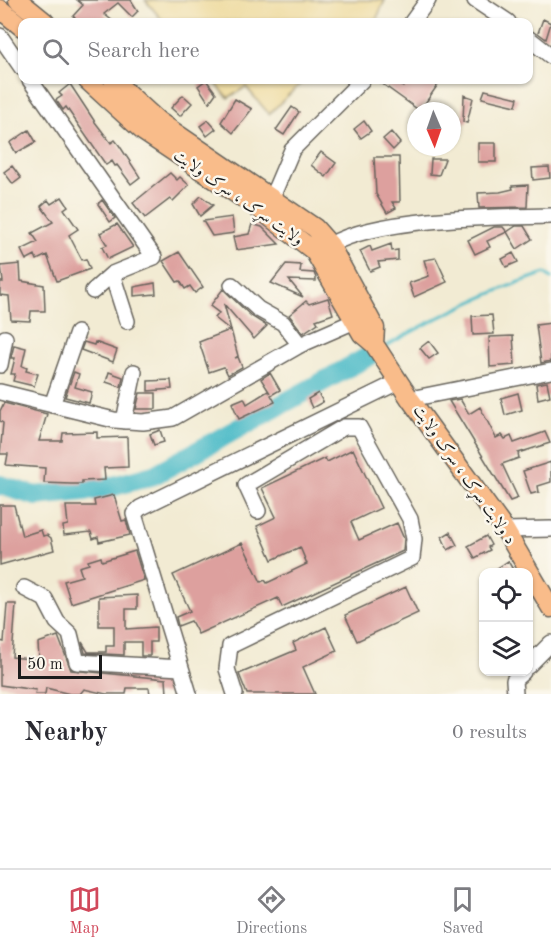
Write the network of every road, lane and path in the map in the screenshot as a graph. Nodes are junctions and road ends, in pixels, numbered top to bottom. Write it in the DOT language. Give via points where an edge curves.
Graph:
graph roads {
  1 [pos="428,0"];
  2 [pos="475,0"];
  3 [pos="24,2"];
  4 [pos="0,9"];
  5 [pos="41,18"];
  6 [pos="415,18"];
  7 [pos="502,18"];
  8 [pos="18,24"];
  9 [pos="0,36"];
  10 [pos="533,42"];
  11 [pos="551,56"];
  12 [pos="18,62"];
  13 [pos="33,84"];
  14 [pos="91,84"];
  15 [pos="117,84"];
  16 [pos="358,84"];
  17 [pos="272,197"];
  18 [pos="551,216"];
  19 [pos="330,245"];
  20 [pos="112,274"];
  21 [pos="232,285"];
  22 [pos="93,291"];
  23 [pos="127,321"];
  24 [pos="355,321"];
  25 [pos="77,333"];
  26 [pos="5,338"];
  27 [pos="374,344"];
  28 [pos="300,345"];
  29 [pos="0,365"];
  30 [pos="551,371"];
  31 [pos="134,372"];
  32 [pos="398,382"];
  33 [pos="0,392"];
  34 [pos="410,399"];
  35 [pos="52,405"];
  36 [pos="124,421"];
  37 [pos="258,511"];
  38 [pos="551,529"];
  39 [pos="505,530"];
  40 [pos="24,588"];
  41 [pos="551,608"];
  42 [pos="551,643"];
  43 [pos="533,661"];
  44 [pos="181,668"];
  45 [pos="518,676"];
  46 [pos="189,694"];
  47 [pos="235,694"];
  48 [pos="515,694"];
  1 -- 6 [label="street"];
  2 -- 7 [label="street"];
  3 -- 5 [label="main road"];
  4 -- 8 [label="main road"];
  9 -- 12 [label="street"];
  10 -- 11 [label="street"];
  13 -- 20 [label="street" via="154,257"];
  14 -- 24 [label="main road, ولایت سړک ، سرک ولایت" via="144,132 314,251"];
  15 -- 17 [label="main road, ولایت سړک ، سرک ولایت" via="158,121"];
  16 -- 17 [label="street" via="292,150"];
  17 -- 19 [label="main road, ولایت سړک ، سرک ولایت" via="315,228"];
  18 -- 19 [label="street" via="436,221 347,235"];
  19 -- 27 [label="main road, ولایت سړک ، سرک ولایت" via="375,328"];
  20 -- 22 [label="street"];
  20 -- 23 [label="street"];
  21 -- 28 [label="street" via="258,309 283,323"];
  24 -- 27 [label="main road, ولایت سړک ، سرک ولایت"];
  24 -- 28 [label="street"];
  25 -- 35 [label="street"];
  26 -- 29 [label="street"];
  27 -- 32 [label="main road, د ولایت سړک ، سرک ولایت"];
  28 -- 36 [label="street" via="172,418"];
  30 -- 34 [label="street"];
  31 -- 36 [label="street"];
  32 -- 34 [label="main road, د ولایت سړک ، سرک ولایت"];
  32 -- 44 [label="street" via="134,514"];
  33 -- 35 [label="street"];
  34 -- 39 [label="main road, د ولایت سړک ، سرک ولایت"];
  35 -- 36 [label="street"];
  37 -- 47 [label="street" via="246,485 344,427 359,427 410,519 412,558 230,646 227,669"];
  38 -- 39 [label="street"];
  39 -- 41 [label="main road, د ولایت سړک ، سرک ولایت"];
  40 -- 44 [label="street" via="45,599 57,622 70,634 77,662"];
  42 -- 43 [label="street"];
  44 -- 46 [label="street"];
  45 -- 48 [label="street" via="514,680"];
}
